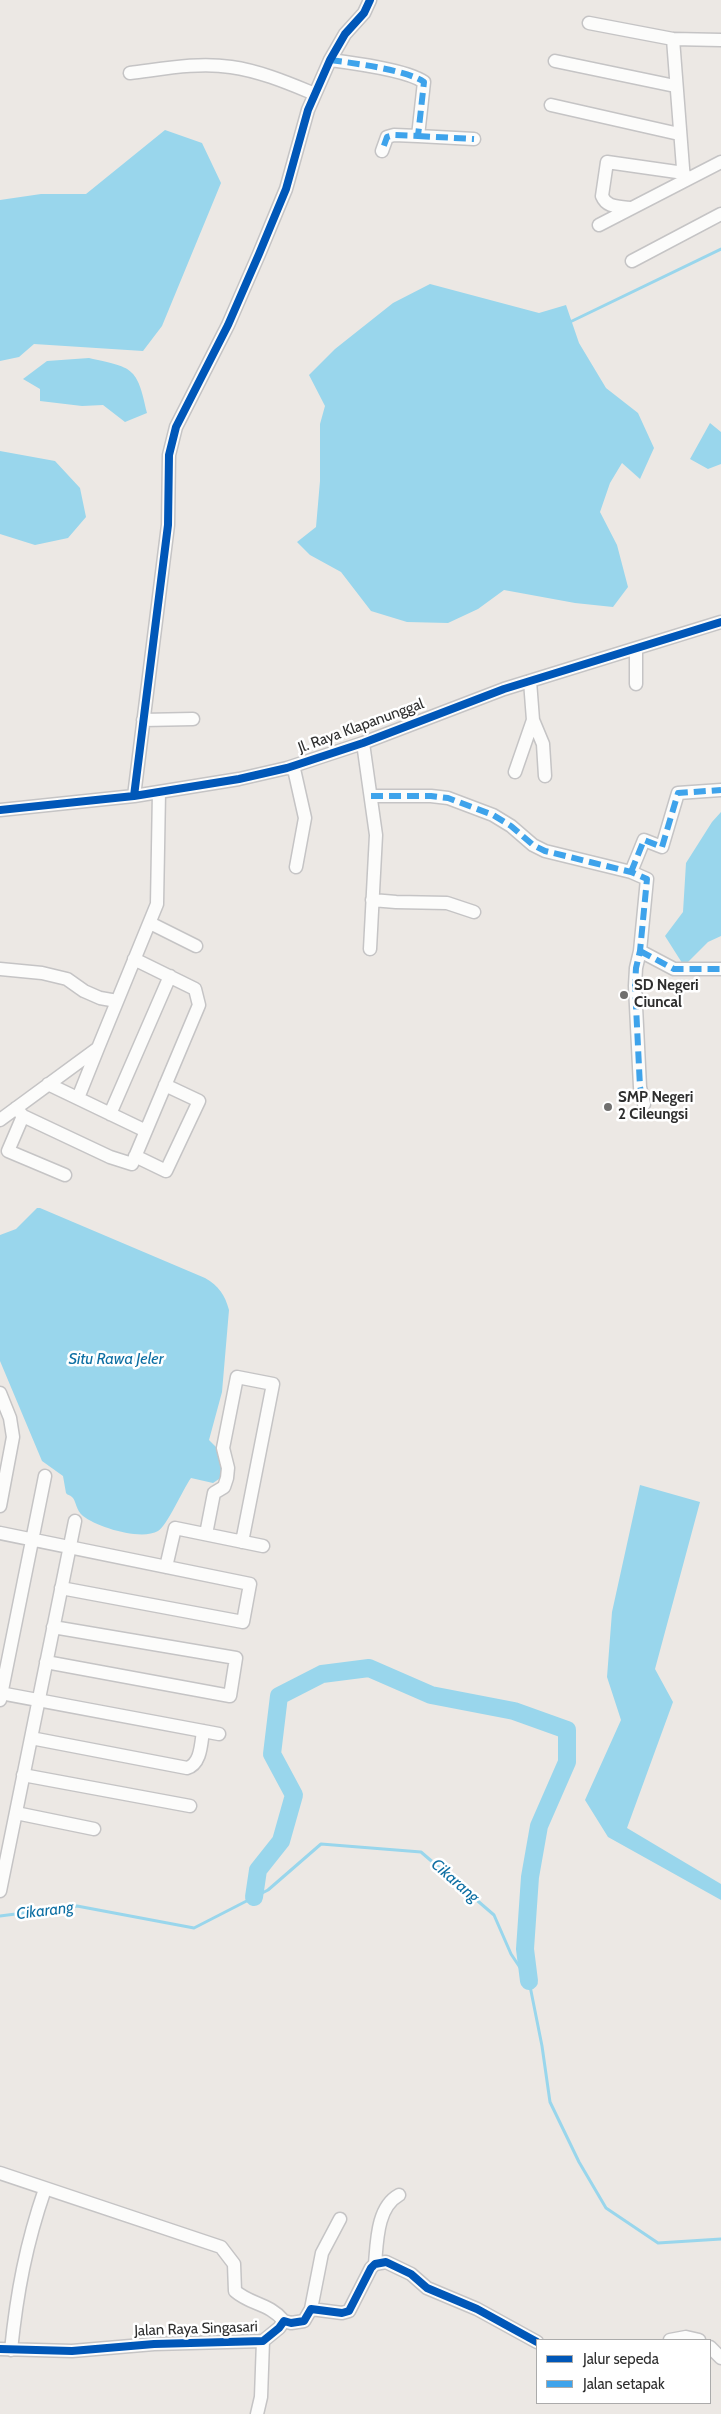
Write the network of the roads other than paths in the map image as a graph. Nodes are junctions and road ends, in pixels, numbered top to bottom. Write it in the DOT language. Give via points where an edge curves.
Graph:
graph roads {
  1 [pos="370,0"];
  2 [pos="589,23"];
  3 [pos="673,39"];
  4 [pos="721,40"];
  5 [pos="330,60"];
  6 [pos="555,61"];
  7 [pos="130,74"];
  8 [pos="675,86"];
  9 [pos="315,94"];
  10 [pos="551,105"];
  11 [pos="679,134"];
  12 [pos="418,136"];
  13 [pos="474,138"];
  14 [pos="382,151"];
  15 [pos="721,162"];
  16 [pos="684,177"];
  17 [pos="630,208"];
  18 [pos="721,214"];
  19 [pos="599,225"];
  20 [pos="632,261"];
  21 [pos="721,622"];
  22 [pos="636,649"];
  23 [pos="530,681"];
  24 [pos="636,684"];
  25 [pos="193,719"];
  26 [pos="143,720"];
  27 [pos="534,720"];
  28 [pos="363,743"];
  29 [pos="287,768"];
  30 [pos="515,772"];
  31 [pos="545,776"];
  32 [pos="721,790"];
  33 [pos="159,792"];
  34 [pos="134,796"];
  35 [pos="371,796"];
  36 [pos="0,810"];
  37 [pos="296,866"];
  38 [pos="631,872"];
  39 [pos="372,900"];
  40 [pos="474,912"];
  41 [pos="150,922"];
  42 [pos="196,946"];
  43 [pos="370,949"];
  44 [pos="640,951"];
  45 [pos="134,959"];
  46 [pos="0,969"];
  47 [pos="721,969"];
  48 [pos="170,976"];
  49 [pos="117,1001"];
  50 [pos="98,1048"];
  51 [pos="48,1084"];
  52 [pos="165,1085"];
  53 [pos="78,1098"];
  54 [pos="644,1104"];
  55 [pos="19,1112"];
  56 [pos="110,1114"];
  57 [pos="0,1120"];
  58 [pos="146,1131"];
  59 [pos="135,1156"];
  60 [pos="65,1175"];
  61 [pos="0,1393"];
  62 [pos="45,1476"];
  63 [pos="0,1506"];
  64 [pos="75,1521"];
  65 [pos="0,1533"];
  66 [pos="206,1534"];
  67 [pos="32,1539"];
  68 [pos="242,1542"];
  69 [pos="263,1546"];
  70 [pos="69,1547"];
  71 [pos="166,1567"];
  72 [pos="61,1588"];
  73 [pos="53,1627"];
  74 [pos="46,1662"];
  75 [pos="0,1696"];
  76 [pos="38,1701"];
  77 [pos="203,1731"];
  78 [pos="219,1734"];
  79 [pos="31,1738"];
  80 [pos="23,1775"];
  81 [pos="190,1806"];
  82 [pos="16,1813"];
  83 [pos="94,1829"];
  84 [pos="0,1891"];
  85 [pos="0,2173"];
  86 [pos="45,2189"];
  87 [pos="399,2195"];
  88 [pos="340,2219"];
  89 [pos="375,2264"];
  90 [pos="312,2309"];
  91 [pos="284,2321"];
  92 [pos="675,2339"];
  93 [pos="695,2339"];
  94 [pos="536,2341"];
  95 [pos="263,2342"];
  96 [pos="711,2348"];
  97 [pos="6,2349"];
  98 [pos="721,2358"];
  99 [pos="257,2414"];
  1 -- 5 [label="street"];
  2 -- 3 [label="street"];
  3 -- 4 [label="street"];
  3 -- 8 [label="street"];
  5 -- 9 [label="street"];
  5 -- 12 [label="street" via="422,80 425,85"];
  6 -- 8 [label="street"];
  7 -- 9 [label="street" via="183,66 232,67"];
  8 -- 11 [label="street"];
  9 -- 26 [label="street" via="286,189 228,324 176,426 169,455 168,524"];
  10 -- 11 [label="street"];
  11 -- 16 [label="street"];
  12 -- 13 [label="street"];
  12 -- 14 [label="street" via="386,137"];
  15 -- 16 [label="street"];
  16 -- 17 [label="street"];
  16 -- 17 [label="street" via="607,162 604,201 607,205"];
  17 -- 19 [label="street"];
  18 -- 20 [label="street"];
  21 -- 22 [label="street, Jl. Raya Klapanunggal"];
  22 -- 23 [label="street, Jl. Raya Klapanunggal"];
  22 -- 24 [label="street"];
  23 -- 27 [label="street"];
  23 -- 28 [label="street, Jl. Raya Klapanunggal" via="401,726"];
  25 -- 26 [label="street"];
  26 -- 34 [label="street"];
  27 -- 30 [label="street"];
  27 -- 31 [label="street" via="543,744"];
  28 -- 29 [label="street, Jl. Raya Klapanunggal"];
  28 -- 35 [label="street"];
  29 -- 33 [label="street, Jl. Raya Klapanunggal"];
  29 -- 37 [label="street" via="294,769 305,818"];
  32 -- 38 [label="street" via="678,793 662,847 644,840"];
  33 -- 34 [label="street, Jl. Raya Klapanunggal"];
  33 -- 41 [label="street" via="158,890"];
  34 -- 36 [label="street, Jl. Raya Klapanunggal"];
  35 -- 38 [label="street" via="448,798 493,815 545,852"];
  35 -- 39 [label="street" via="376,835"];
  38 -- 44 [label="street" via="647,881"];
  39 -- 40 [label="street" via="438,902"];
  39 -- 43 [label="street"];
  41 -- 42 [label="street"];
  41 -- 45 [label="street"];
  44 -- 47 [label="street" via="674,968"];
  44 -- 54 [label="street" via="635,986 640,1087"];
  45 -- 48 [label="street"];
  45 -- 49 [label="street"];
  46 -- 49 [label="street" via="67,979 84,991"];
  48 -- 52 [label="street" via="195,989 199,1005"];
  48 -- 56 [label="street"];
  49 -- 50 [label="street"];
  50 -- 51 [label="street"];
  50 -- 53 [label="street"];
  51 -- 53 [label="street"];
  51 -- 55 [label="street"];
  52 -- 58 [label="street"];
  52 -- 59 [label="street" via="199,1101 166,1171"];
  53 -- 56 [label="street"];
  55 -- 57 [label="street"];
  55 -- 59 [label="street" via="110,1157 132,1164"];
  55 -- 60 [label="street" via="8,1151"];
  56 -- 58 [label="street"];
  58 -- 59 [label="street"];
  61 -- 63 [label="street" via="10,1418 13,1437"];
  62 -- 67 [label="street"];
  64 -- 70 [label="street"];
  65 -- 67 [label="street"];
  66 -- 68 [label="street"];
  66 -- 68 [label="street" via="214,1493 224,1487 227,1478 223,1448 237,1378 273,1384"];
  66 -- 71 [label="street" via="175,1528"];
  67 -- 70 [label="street"];
  67 -- 75 [label="street"];
  68 -- 69 [label="street"];
  70 -- 71 [label="street"];
  70 -- 72 [label="street"];
  71 -- 72 [label="street" via="250,1584 243,1622"];
  72 -- 73 [label="street"];
  73 -- 74 [label="street"];
  73 -- 74 [label="street" via="236,1658 230,1696"];
  74 -- 76 [label="street"];
  75 -- 76 [label="street"];
  76 -- 77 [label="street"];
  76 -- 79 [label="street"];
  77 -- 78 [label="street"];
  77 -- 79 [label="street" via="197,1760 188,1768"];
  79 -- 80 [label="street"];
  80 -- 81 [label="street"];
  80 -- 82 [label="street"];
  82 -- 83 [label="street"];
  82 -- 84 [label="street"];
  85 -- 86 [label="street"];
  86 -- 91 [label="street" via="221,2247 234,2264 235,2291 243,2298 275,2310"];
  86 -- 97 [label="street" via="31,2229"];
  87 -- 89 [label="street" via="391,2199 384,2210"];
  88 -- 90 [label="street" via="322,2253"];
  89 -- 90 [label="street" via="349,2310 342,2313"];
  89 -- 94 [label="street" via="386,2262 411,2274 427,2288 477,2309"];
  90 -- 91 [label="street" via="304,2321"];
  91 -- 95 [label="street, Jalan Raya Singasari"];
  92 -- 93 [label="street"];
  95 -- 97 [label="street, Jalan Raya Singasari" via="154,2344 72,2352"];
  95 -- 99 [label="street" via="261,2397"];
  96 -- 98 [label="street"];
}
